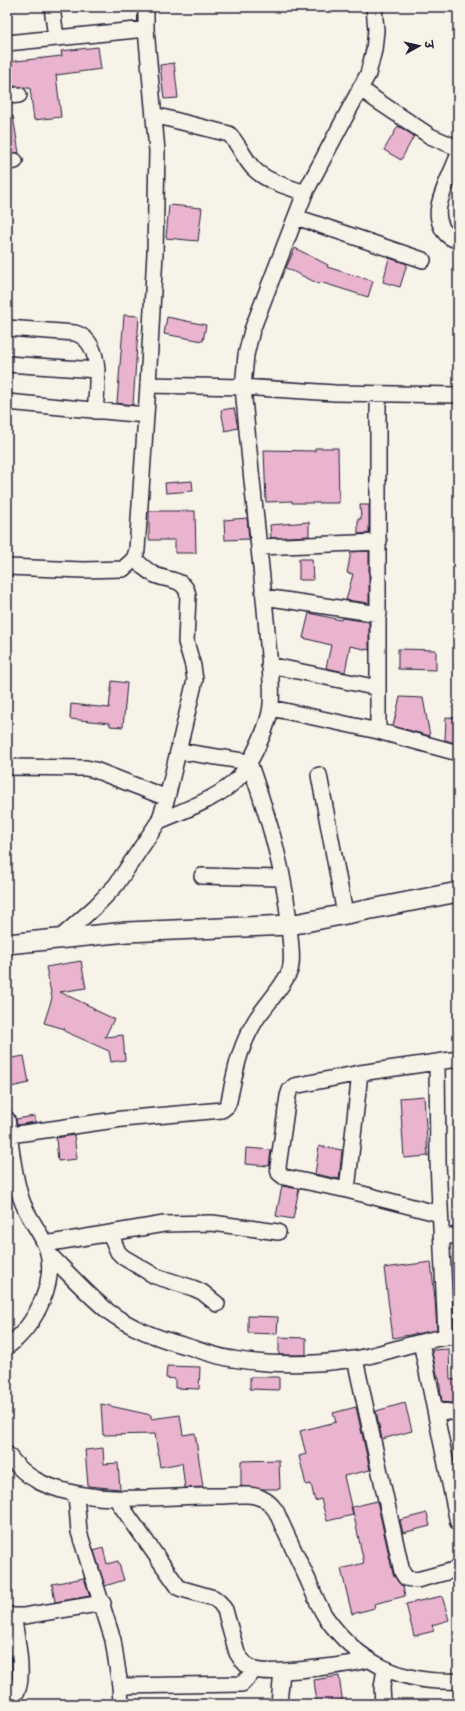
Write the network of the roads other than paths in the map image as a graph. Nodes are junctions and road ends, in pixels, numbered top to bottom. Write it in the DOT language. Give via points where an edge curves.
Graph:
graph roads {
  1 [pos="52,7"];
  2 [pos="147,7"];
  3 [pos="374,7"];
  4 [pos="146,29"];
  5 [pos="56,38"];
  6 [pos="7,43"];
  7 [pos="360,88"];
  8 [pos="154,115"];
  9 [pos="458,148"];
  10 [pos="458,156"];
  11 [pos="305,193"];
  12 [pos="296,217"];
  13 [pos="458,240"];
  14 [pos="423,260"];
  15 [pos="7,328"];
  16 [pos="7,364"];
  17 [pos="97,370"];
  18 [pos="148,385"];
  19 [pos="243,387"];
  20 [pos="378,394"];
  21 [pos="458,395"];
  22 [pos="7,402"];
  23 [pos="95,411"];
  24 [pos="146,415"];
  25 [pos="379,542"];
  26 [pos="260,547"];
  27 [pos="134,559"];
  28 [pos="7,568"];
  29 [pos="264,597"];
  30 [pos="378,614"];
  31 [pos="269,665"];
  32 [pos="378,688"];
  33 [pos="271,708"];
  34 [pos="378,731"];
  35 [pos="178,750"];
  36 [pos="458,753"];
  37 [pos="249,762"];
  38 [pos="7,767"];
  39 [pos="319,775"];
  40 [pos="167,798"];
  41 [pos="159,821"];
  42 [pos="202,876"];
  43 [pos="282,878"];
  44 [pos="458,892"];
  45 [pos="345,914"];
  46 [pos="290,925"];
  47 [pos="59,939"];
  48 [pos="7,944"];
  49 [pos="458,1060"];
  50 [pos="437,1062"];
  51 [pos="360,1073"];
  52 [pos="7,1119"];
  53 [pos="10,1135"];
  54 [pos="347,1190"];
  55 [pos="440,1214"];
  56 [pos="278,1232"];
  57 [pos="110,1233"];
  58 [pos="441,1236"];
  59 [pos="458,1236"];
  60 [pos="46,1248"];
  61 [pos="217,1304"];
  62 [pos="452,1336"];
  63 [pos="421,1342"];
  64 [pos="7,1347"];
  65 [pos="355,1359"];
  66 [pos="435,1410"];
  67 [pos="458,1413"];
  68 [pos="7,1454"];
  69 [pos="76,1494"];
  70 [pos="117,1500"];
  71 [pos="458,1523"];
  72 [pos="458,1569"];
  73 [pos="103,1603"];
  74 [pos="10,1615"];
  75 [pos="367,1660"];
  76 [pos="255,1670"];
  77 [pos="385,1670"];
  78 [pos="282,1671"];
  79 [pos="458,1681"];
  80 [pos="120,1686"];
  81 [pos="7,1703"];
  82 [pos="121,1704"];
  83 [pos="279,1704"];
  84 [pos="383,1704"];
  1 -- 5 [label="street"];
  2 -- 4 [label="street"];
  3 -- 7 [label="street" via="374,50 368,74"];
  4 -- 5 [label="street"];
  4 -- 8 [label="street"];
  5 -- 6 [label="street"];
  7 -- 9 [label="street" via="430,136"];
  7 -- 11 [label="street"];
  8 -- 11 [label="street" via="229,134 255,170 264,177"];
  8 -- 18 [label="street" via="157,151 155,253"];
  10 -- 13 [label="street" via="438,206 442,229 448,236"];
  11 -- 12 [label="street"];
  12 -- 14 [label="street"];
  12 -- 19 [label="street" via="252,330 246,355"];
  15 -- 17 [label="street" via="82,335 92,348"];
  16 -- 17 [label="street"];
  17 -- 23 [label="street"];
  18 -- 19 [label="street"];
  18 -- 24 [label="street"];
  19 -- 20 [label="street"];
  19 -- 26 [label="street"];
  20 -- 21 [label="street"];
  20 -- 25 [label="street"];
  22 -- 23 [label="street"];
  23 -- 24 [label="street"];
  24 -- 27 [label="street" via="137,550"];
  25 -- 26 [label="street"];
  25 -- 30 [label="street"];
  26 -- 29 [label="street"];
  27 -- 28 [label="street" via="123,569 110,570"];
  27 -- 35 [label="street" via="153,574 181,582 187,589 186,642 195,680"];
  29 -- 30 [label="street"];
  29 -- 31 [label="street"];
  30 -- 32 [label="street"];
  31 -- 32 [label="street"];
  31 -- 33 [label="street"];
  32 -- 34 [label="street"];
  33 -- 34 [label="street"];
  33 -- 37 [label="street"];
  34 -- 36 [label="street"];
  35 -- 37 [label="street"];
  35 -- 40 [label="street"];
  37 -- 41 [label="street" via="230,786 195,806"];
  37 -- 43 [label="street" via="268,814"];
  38 -- 40 [label="street" via="86,768"];
  39 -- 45 [label="street"];
  40 -- 41 [label="street"];
  41 -- 47 [label="street" via="116,885"];
  42 -- 43 [label="street"];
  43 -- 46 [label="street"];
  44 -- 45 [label="main road"];
  45 -- 46 [label="main road"];
  46 -- 47 [label="main road" via="127,932"];
  46 -- 53 [label="street" via="290,971 242,1045 229,1101 222,1110 122,1119"];
  47 -- 48 [label="main road"];
  49 -- 50 [label="street"];
  50 -- 51 [label="street"];
  50 -- 55 [label="street"];
  51 -- 54 [label="street"];
  51 -- 54 [label="street" via="298,1084 290,1090 278,1167 279,1173 284,1177"];
  52 -- 53 [label="street"];
  53 -- 60 [label="street" via="21,1198"];
  54 -- 55 [label="street"];
  55 -- 58 [label="street"];
  56 -- 57 [label="street" via="197,1223 164,1224"];
  57 -- 60 [label="street"];
  57 -- 61 [label="street" via="118,1252 123,1257 154,1276 202,1292"];
  58 -- 59 [label="street"];
  58 -- 62 [label="street"];
  60 -- 64 [label="street" via="49,1272 41,1303 24,1331"];
  60 -- 65 [label="street" via="109,1312 129,1325 162,1340 232,1359 276,1364 300,1365"];
  62 -- 63 [label="street"];
  63 -- 65 [label="street"];
  63 -- 66 [label="street"];
  65 -- 72 [label="street" via="402,1572 406,1578 417,1580"];
  66 -- 67 [label="street"];
  66 -- 71 [label="street"];
  68 -- 69 [label="street" via="35,1480"];
  69 -- 70 [label="street"];
  69 -- 73 [label="street" via="80,1532"];
  70 -- 75 [label="street" via="192,1496 248,1496 264,1499 276,1511 325,1616"];
  70 -- 76 [label="street" via="179,1588 214,1598 220,1603 225,1610 237,1653"];
  73 -- 74 [label="street" via="24,1616"];
  73 -- 80 [label="street" via="113,1640"];
  74 -- 81 [label="street" via="19,1662 20,1684 17,1692"];
  75 -- 77 [label="street"];
  75 -- 78 [label="street"];
  76 -- 78 [label="street"];
  76 -- 80 [label="street" via="242,1684"];
  77 -- 79 [label="street" via="419,1679"];
  77 -- 84 [label="street"];
  78 -- 83 [label="street"];
  80 -- 82 [label="street"];
}
